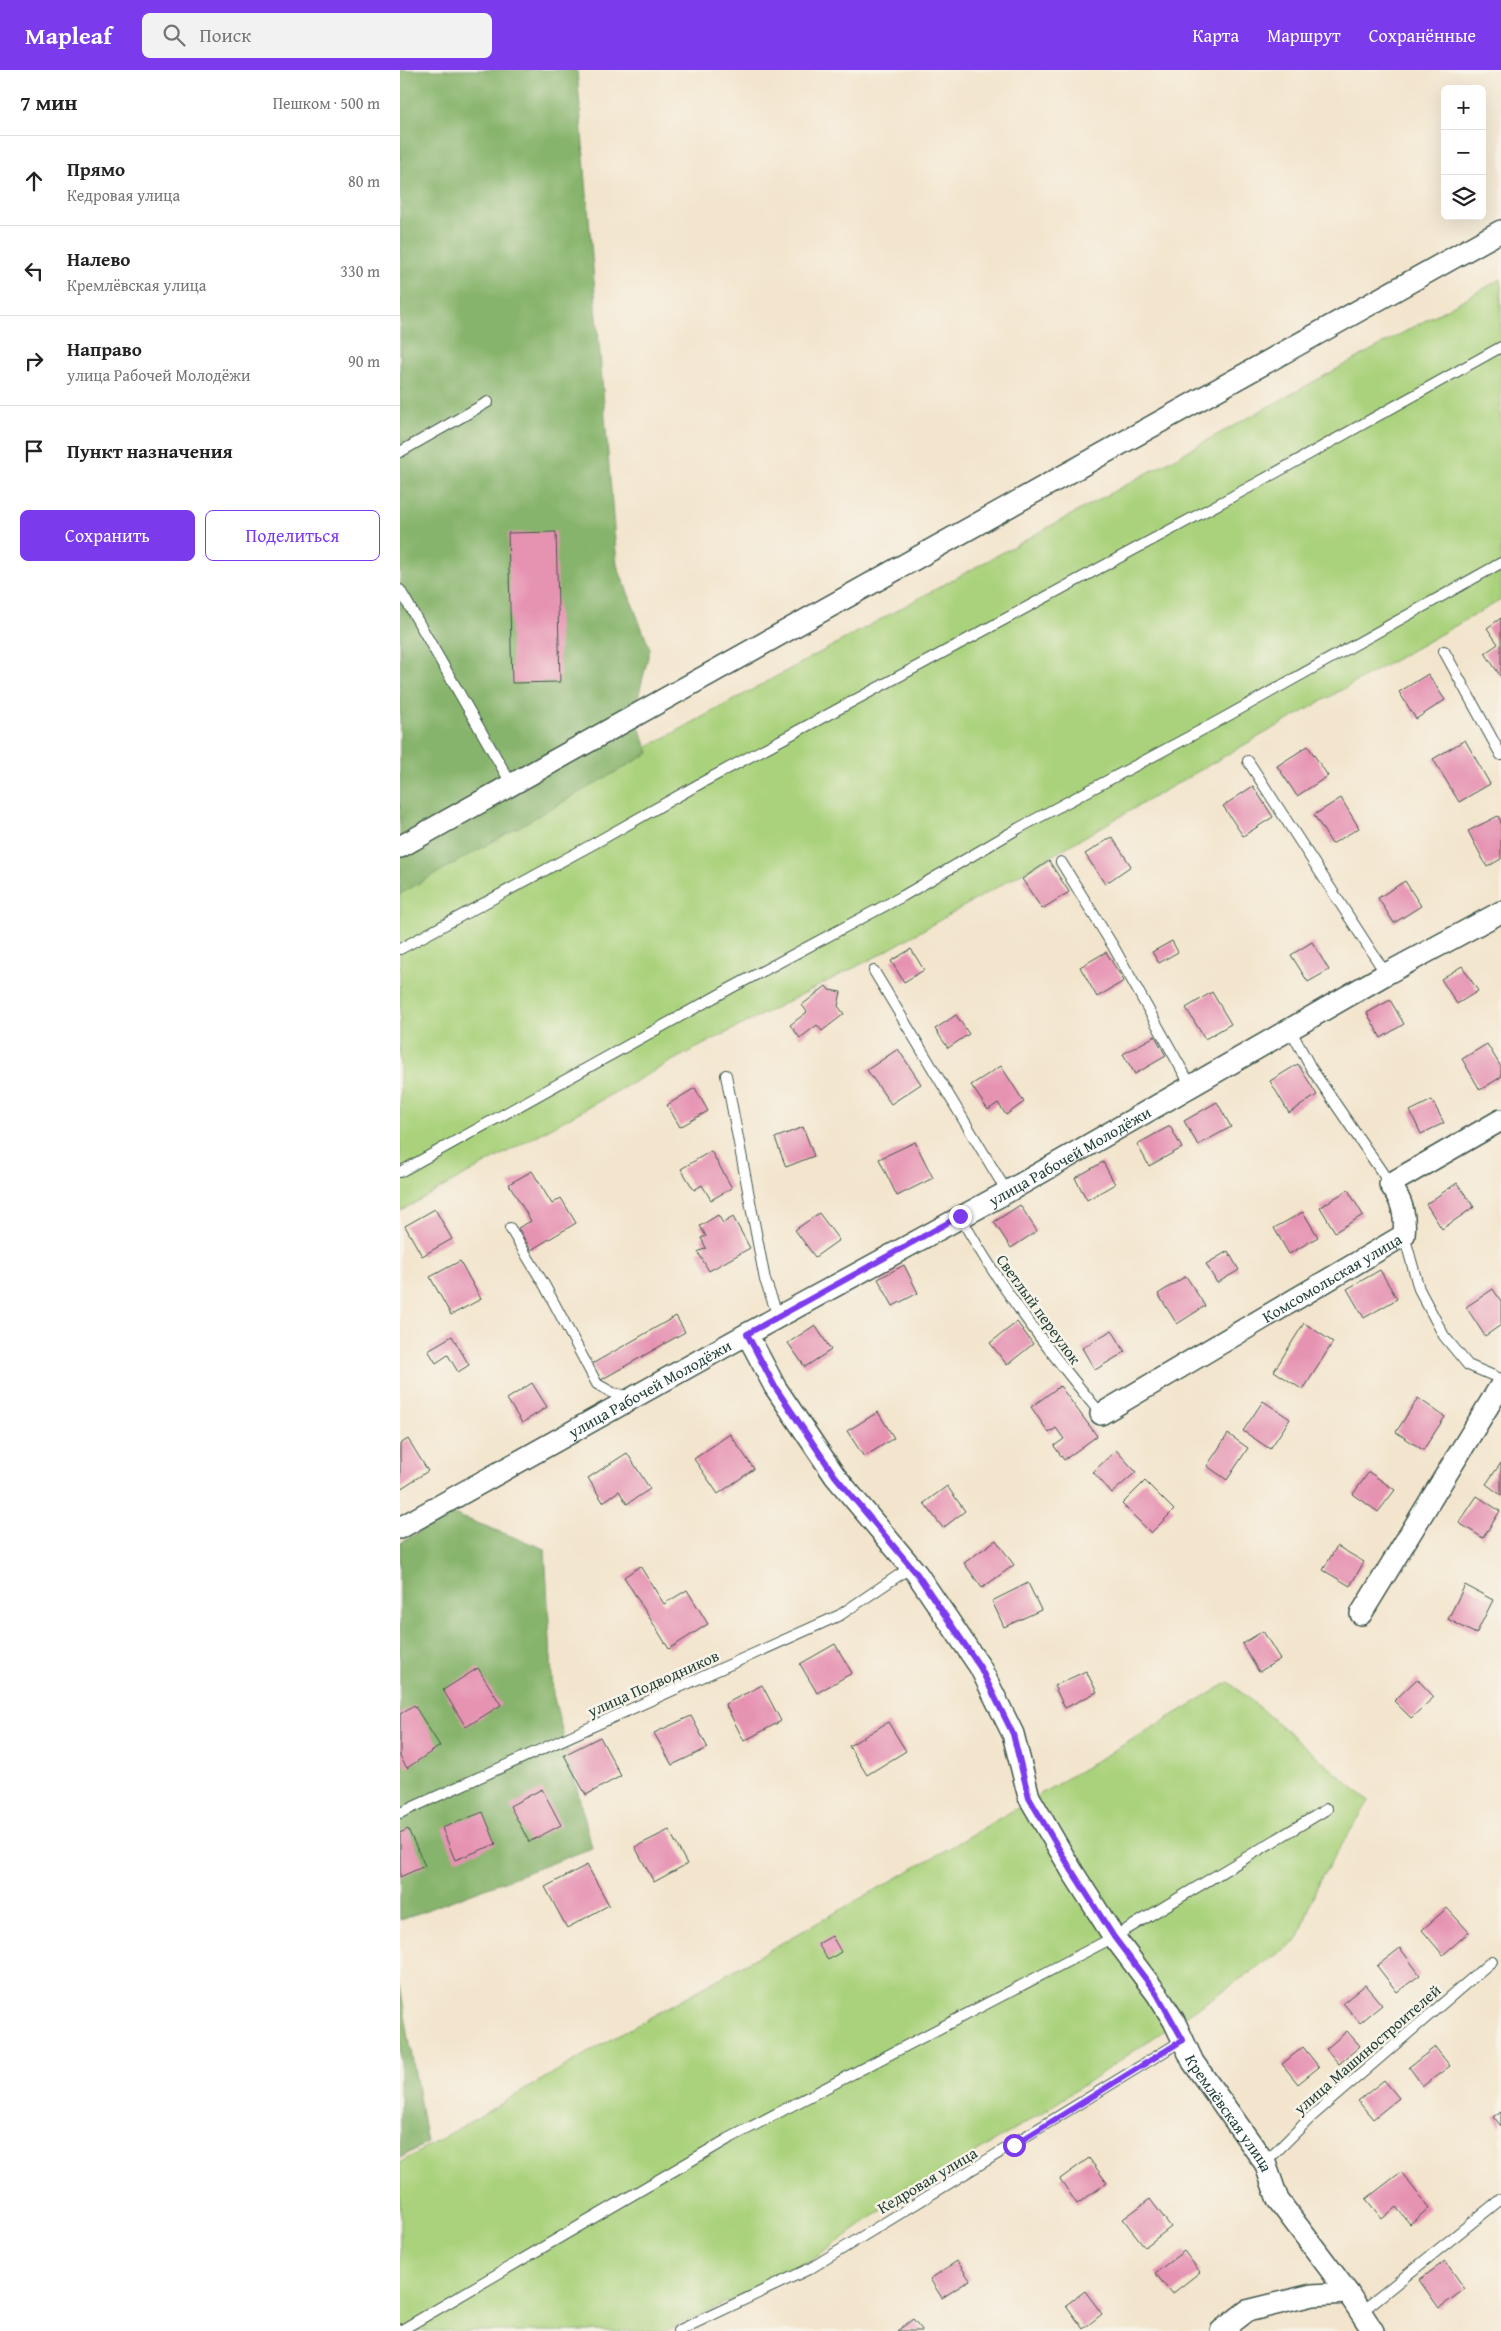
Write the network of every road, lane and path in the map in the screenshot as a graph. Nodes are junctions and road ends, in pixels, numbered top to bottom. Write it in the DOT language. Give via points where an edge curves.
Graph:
graph roads {
  1 [pos="1501,231"];
  2 [pos="1501,347"];
  3 [pos="488,402"];
  4 [pos="400,452"];
  5 [pos="1501,563"];
  6 [pos="400,590"];
  7 [pos="1444,651"];
  8 [pos="1501,755"];
  9 [pos="1248,761"];
  10 [pos="512,785"];
  11 [pos="400,847"];
  12 [pos="1061,862"];
  13 [pos="1501,912"];
  14 [pos="400,949"];
  15 [pos="874,971"];
  16 [pos="1386,974"];
  17 [pos="1290,1029"];
  18 [pos="726,1075"];
  19 [pos="1190,1086"];
  20 [pos="1501,1120"];
  21 [pos="400,1172"];
  22 [pos="1390,1184"];
  23 [pos="1007,1192"];
  24 [pos="960,1216"];
  25 [pos="510,1228"];
  26 [pos="1404,1236"];
  27 [pos="778,1316"];
  28 [pos="747,1334"];
  29 [pos="1501,1379"];
  30 [pos="1501,1385"];
  31 [pos="634,1398"];
  32 [pos="1101,1414"];
  33 [pos="400,1528"];
  34 [pos="911,1567"];
  35 [pos="1361,1614"];
  36 [pos="1326,1809"];
  37 [pos="400,1813"];
  38 [pos="1114,1937"];
  39 [pos="1492,1961"];
  40 [pos="1183,2040"];
  41 [pos="1265,2163"];
  42 [pos="1501,2199"];
  43 [pos="1348,2293"];
  44 [pos="1361,2312"];
  45 [pos="400,2331"];
  46 [pos="678,2331"];
  47 [pos="1220,2331"];
  48 [pos="1373,2331"];
  1 -- 10 [label="street" via="1174,411"];
  2 -- 14 [label="lane"];
  3 -- 4 [label="lane"];
  5 -- 21 [label="lane"];
  6 -- 10 [label="lane"];
  7 -- 8 [label="lane"];
  9 -- 16 [label="lane"];
  10 -- 11 [label="street"];
  12 -- 19 [label="lane" via="1113,946"];
  13 -- 16 [label="street, улица Рабочей Молодёжи"];
  15 -- 23 [label="lane"];
  16 -- 17 [label="street, улица Рабочей Молодёжи"];
  17 -- 19 [label="street, улица Рабочей Молодёжи"];
  17 -- 22 [label="lane" via="1311,1068"];
  18 -- 27 [label="lane" via="765,1280"];
  19 -- 23 [label="street, улица Рабочей Молодёжи"];
  20 -- 22 [label="street"];
  22 -- 26 [label="street, Комсомольская улица" via="1406,1216"];
  23 -- 24 [label="street, улица Рабочей Молодёжи"];
  24 -- 27 [label="street, улица Рабочей Молодёжи"];
  24 -- 32 [label="lane, Светлый переулок" via="1013,1303"];
  25 -- 31 [label="lane" via="597,1384 613,1393"];
  26 -- 29 [label="lane" via="1419,1289 1444,1336 1468,1365"];
  26 -- 32 [label="street, Комсомольская улица"];
  27 -- 28 [label="street, улица Рабочей Молодёжи"];
  28 -- 31 [label="street, улица Рабочей Молодёжи"];
  28 -- 34 [label="street, Кремлёвская улица" via="775,1387 835,1476"];
  30 -- 35 [label="street"];
  31 -- 33 [label="street, улица Рабочей Молодёжи"];
  34 -- 37 [label="lane, улица Подводников" via="840,1615"];
  34 -- 38 [label="street, Кремлёвская улица" via="980,1667 1013,1734 1029,1798"];
  36 -- 38 [label="lane"];
  38 -- 40 [label="street, Кремлёвская улица" via="1157,1994"];
  38 -- 45 [label="lane" via="728,2139"];
  39 -- 41 [label="lane, улица Машиностроителей" via="1311,2117"];
  40 -- 41 [label="street, Кремлёвская улица" via="1193,2062"];
  40 -- 46 [label="lane, Кедровая улица" via="811,2268"];
  41 -- 43 [label="street, Кремлёвская улица" via="1278,2200"];
  42 -- 44 [label="lane"];
  43 -- 44 [label="street, Кремлёвская улица"];
  43 -- 47 [label="street" via="1312,2295 1246,2311"];
  44 -- 48 [label="street, Кремлёвская улица"];
}
